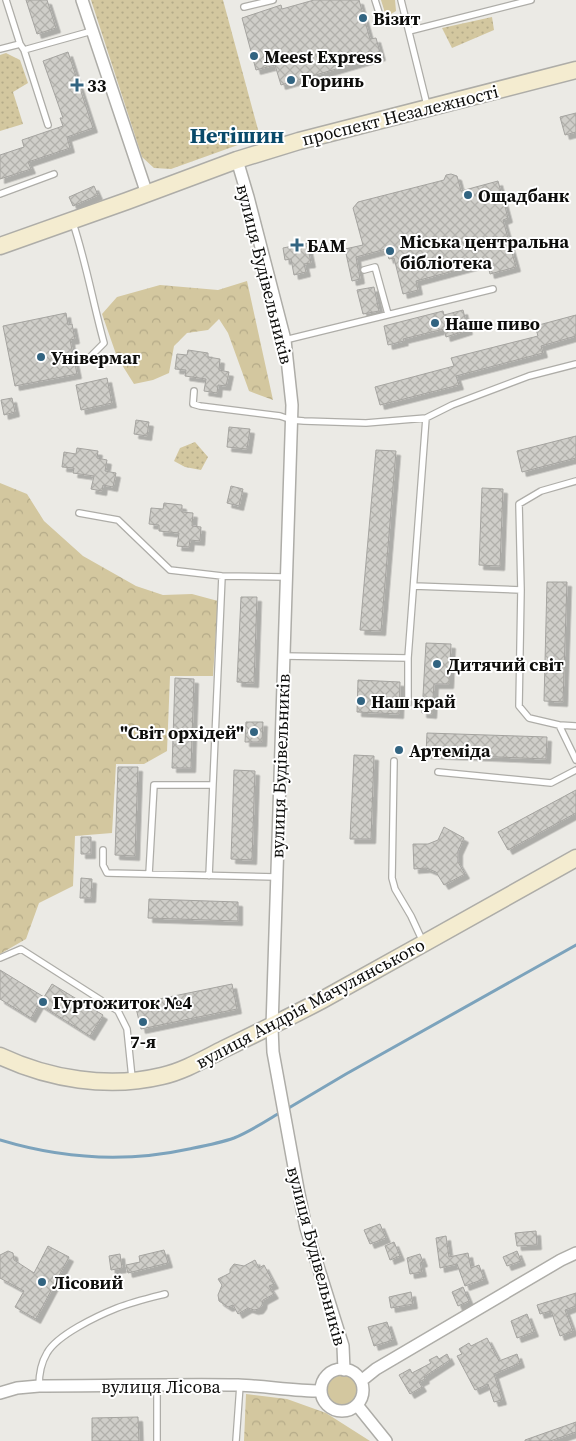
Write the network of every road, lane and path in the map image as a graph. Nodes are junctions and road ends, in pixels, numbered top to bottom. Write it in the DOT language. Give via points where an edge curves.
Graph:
graph roads {
  1 [pos="6,0"];
  2 [pos="82,0"];
  3 [pos="272,0"];
  4 [pos="375,0"];
  5 [pos="400,0"];
  6 [pos="530,0"];
  7 [pos="244,7"];
  8 [pos="406,18"];
  9 [pos="92,31"];
  10 [pos="409,31"];
  11 [pos="20,44"];
  12 [pos="0,49"];
  13 [pos="24,50"];
  14 [pos="576,70"];
  15 [pos="428,108"];
  16 [pos="48,125"];
  17 [pos="237,160"];
  18 [pos="54,174"];
  19 [pos="0,194"];
  20 [pos="147,194"];
  21 [pos="73,221"];
  22 [pos="0,246"];
  23 [pos="364,270"];
  24 [pos="492,289"];
  25 [pos="388,314"];
  26 [pos="285,340"];
  27 [pos="89,358"];
  28 [pos="576,364"];
  29 [pos="194,391"];
  30 [pos="426,418"];
  31 [pos="292,420"];
  32 [pos="576,481"];
  33 [pos="79,513"];
  34 [pos="222,576"];
  35 [pos="286,577"];
  36 [pos="414,586"];
  37 [pos="520,590"];
  38 [pos="283,656"];
  39 [pos="408,658"];
  40 [pos="408,704"];
  41 [pos="559,725"];
  42 [pos="576,726"];
  43 [pos="576,760"];
  44 [pos="394,761"];
  45 [pos="576,770"];
  46 [pos="438,772"];
  47 [pos="212,785"];
  48 [pos="103,850"];
  49 [pos="576,858"];
  50 [pos="149,874"];
  51 [pos="209,876"];
  52 [pos="276,877"];
  53 [pos="424,943"];
  54 [pos="0,958"];
  55 [pos="272,1027"];
  56 [pos="0,1056"];
  57 [pos="132,1081"];
  58 [pos="576,1253"];
  59 [pos="165,1294"];
  60 [pos="344,1370"];
  61 [pos="361,1381"];
  62 [pos="38,1386"];
  63 [pos="158,1386"];
  64 [pos="240,1386"];
  65 [pos="322,1391"];
  66 [pos="0,1393"];
  67 [pos="357,1405"];
  68 [pos="157,1441"];
  69 [pos="236,1441"];
  70 [pos="386,1441"];
  1 -- 11 [label="lane"];
  2 -- 9 [label="street"];
  3 -- 7 [label="lane"];
  4 -- 8 [label="lane" via="382,22"];
  5 -- 8 [label="lane"];
  6 -- 10 [label="lane"];
  8 -- 10 [label="lane"];
  9 -- 13 [label="lane"];
  9 -- 20 [label="street"];
  10 -- 15 [label="lane"];
  11 -- 12 [label="lane"];
  11 -- 13 [label="lane"];
  13 -- 16 [label="lane"];
  14 -- 15 [label="street, проспект Незалежності"];
  15 -- 17 [label="street, проспект Незалежності" via="299,140"];
  17 -- 20 [label="street, проспект Незалежності"];
  17 -- 26 [label="street, вулиця Будівельників"];
  18 -- 19 [label="lane"];
  20 -- 21 [label="street, проспект Незалежності"];
  21 -- 22 [label="street, проспект Незалежності"];
  21 -- 27 [label="lane" via="104,343"];
  23 -- 25 [label="lane" via="375,268"];
  24 -- 25 [label="lane"];
  25 -- 26 [label="lane"];
  26 -- 31 [label="street, вулиця Будівельників"];
  28 -- 30 [label="lane" via="529,376"];
  29 -- 31 [label="lane" via="193,404"];
  30 -- 31 [label="lane" via="366,423"];
  30 -- 36 [label="lane"];
  31 -- 35 [label="street, вулиця Будівельників"];
  32 -- 37 [label="lane" via="541,491 519,504"];
  33 -- 34 [label="lane" via="118,520 170,570"];
  34 -- 35 [label="lane"];
  34 -- 47 [label="lane"];
  35 -- 38 [label="street, вулиця Будівельників"];
  36 -- 37 [label="lane"];
  36 -- 39 [label="lane"];
  37 -- 41 [label="lane" via="519,706 529,718"];
  38 -- 39 [label="lane"];
  38 -- 52 [label="street, вулиця Будівельників"];
  39 -- 40 [label="lane"];
  41 -- 42 [label="lane"];
  41 -- 43 [label="lane"];
  44 -- 53 [label="lane" via="392,878"];
  45 -- 46 [label="lane" via="551,782"];
  47 -- 50 [label="lane" via="154,785"];
  47 -- 51 [label="lane"];
  48 -- 50 [label="lane" via="103,865 107,873"];
  49 -- 53 [label="street, вулиця Андрія Мачулянського"];
  50 -- 51 [label="lane"];
  51 -- 52 [label="lane"];
  52 -- 55 [label="street, вулиця Будівельників"];
  53 -- 55 [label="street, вулиця Андрія Мачулянського"];
  54 -- 57 [label="lane" via="21,949 118,1010 127,1029"];
  55 -- 57 [label="street, вулиця Андрія Мачулянського" via="187,1067 163,1076"];
  55 -- 60 [label="street, вулиця Будівельників" via="294,1172 306,1228 343,1346"];
  56 -- 57 [label="street, вулиця Андрія Мачулянського" via="57,1076 107,1082"];
  58 -- 61 [label="street" via="454,1322"];
  59 -- 62 [label="lane" via="117,1308 57,1342 42,1363"];
  60 -- 61 [label="street" via="353,1372"];
  60 -- 65 [label="street" via="337,1370 326,1378"];
  61 -- 67 [label="street" via="363,1394"];
  62 -- 63 [label="street, вулиця Лісова"];
  62 -- 66 [label="street, вулиця Лісова"];
  63 -- 64 [label="street, вулиця Лісова"];
  63 -- 68 [label="lane"];
  64 -- 65 [label="street, вулиця Лісова"];
  64 -- 69 [label="lane"];
  65 -- 67 [label="street" via="326,1404 338,1411"];
  67 -- 70 [label="street"];
}
